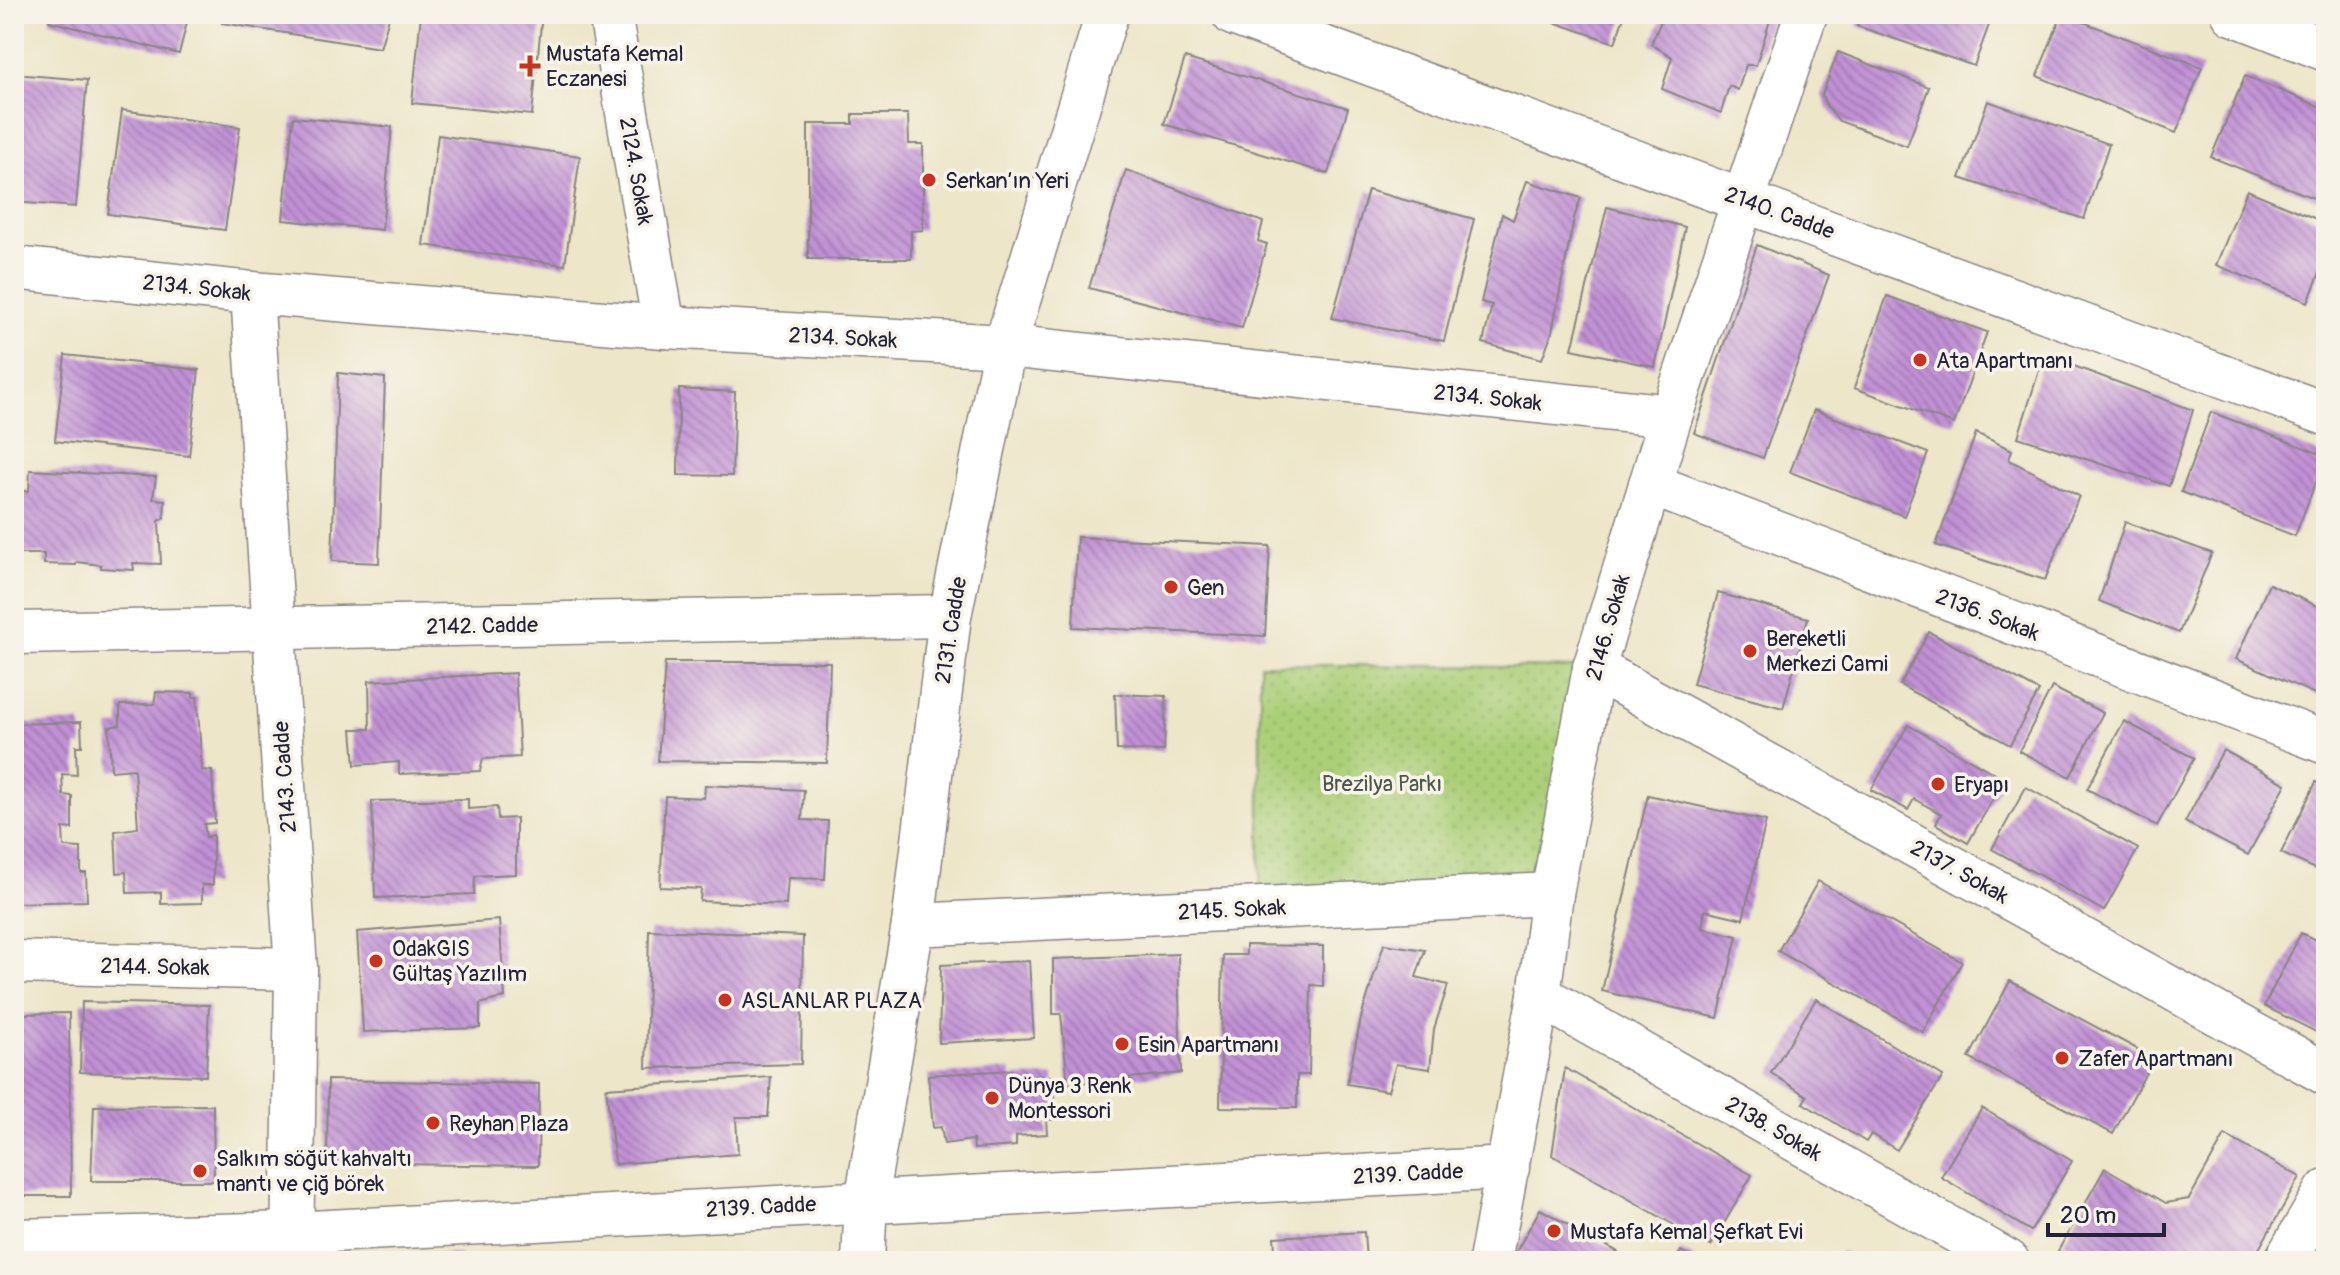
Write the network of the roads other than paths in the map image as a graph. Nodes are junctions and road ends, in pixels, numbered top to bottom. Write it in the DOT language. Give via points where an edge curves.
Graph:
graph roads {
  1 [pos="610,14"];
  2 [pos="1107,14"];
  3 [pos="1233,14"];
  4 [pos="1806,14"];
  5 [pos="2233,14"];
  6 [pos="2326,50"];
  7 [pos="1744,198"];
  8 [pos="14,268"];
  9 [pos="252,293"];
  10 [pos="664,327"];
  11 [pos="1005,346"];
  12 [pos="2325,412"];
  13 [pos="1671,416"];
  14 [pos="1650,484"];
  15 [pos="950,616"];
  16 [pos="275,629"];
  17 [pos="14,633"];
  18 [pos="1594,668"];
  19 [pos="2326,743"];
  20 [pos="1552,894"];
  21 [pos="913,925"];
  22 [pos="14,962"];
  23 [pos="296,969"];
  24 [pos="1539,995"];
  25 [pos="2326,1074"];
  26 [pos="1508,1168"];
  27 [pos="2326,1191"];
  28 [pos="866,1201"];
  29 [pos="14,1240"];
  30 [pos="292,1247"];
  31 [pos="863,1261"];
  32 [pos="1490,1261"];
  33 [pos="2008,1261"];
  34 [pos="2285,1261"];
  1 -- 10 [label="street, 2124. Sokak"];
  2 -- 11 [label="street, 2131. Cadde"];
  3 -- 7 [label="street, 2140. Cadde"];
  4 -- 7 [label="street, 2146. Sokak"];
  5 -- 6 [label="street"];
  7 -- 12 [label="street, 2140. Cadde"];
  7 -- 13 [label="street, 2146. Sokak"];
  8 -- 9 [label="street, 2134. Sokak"];
  9 -- 10 [label="street, 2134. Sokak"];
  9 -- 16 [label="street, 2143. Cadde"];
  10 -- 11 [label="street, 2134. Sokak"];
  11 -- 13 [label="street, 2134. Sokak"];
  11 -- 15 [label="street, 2131. Cadde"];
  13 -- 14 [label="street, 2146. Sokak"];
  14 -- 18 [label="street, 2146. Sokak"];
  14 -- 19 [label="street, 2136. Sokak"];
  15 -- 16 [label="street, 2142. Cadde"];
  15 -- 21 [label="street, 2131. Cadde"];
  16 -- 17 [label="street, 2142. Cadde"];
  16 -- 23 [label="street, 2143. Cadde"];
  18 -- 20 [label="street, 2146. Sokak"];
  18 -- 25 [label="street, 2137. Sokak"];
  20 -- 21 [label="street, 2145. Sokak"];
  20 -- 24 [label="street, 2146. Sokak"];
  21 -- 28 [label="street, 2131. Cadde"];
  22 -- 23 [label="street, 2144. Sokak"];
  23 -- 30 [label="street, 2143. Cadde"];
  24 -- 26 [label="street, 2146. Sokak"];
  24 -- 33 [label="street, 2138. Sokak"];
  26 -- 28 [label="street, 2139. Cadde"];
  26 -- 32 [label="street, 2146. Sokak"];
  27 -- 34 [label="street"];
  28 -- 30 [label="street, 2139. Cadde"];
  28 -- 31 [label="street, 2131. Cadde"];
  29 -- 30 [label="street, 2139. Cadde"];
}
